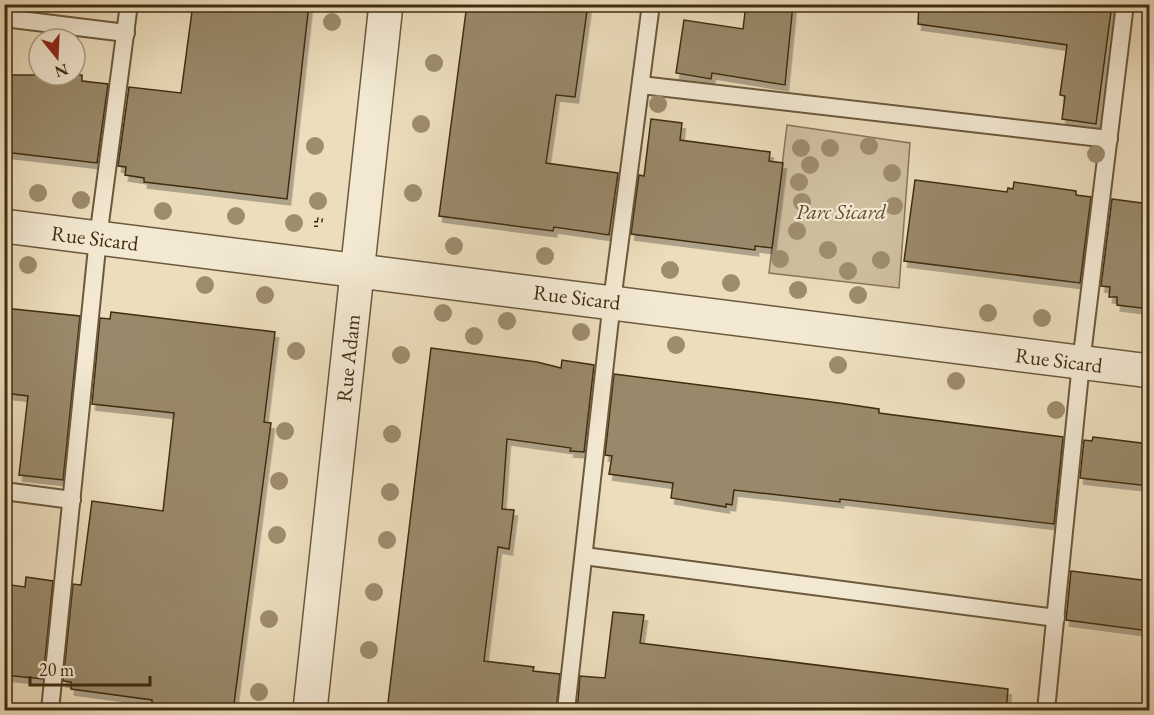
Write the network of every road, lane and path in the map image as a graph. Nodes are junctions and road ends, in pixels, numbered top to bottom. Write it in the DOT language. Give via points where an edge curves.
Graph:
graph roads {
  1 [pos="129,4"];
  2 [pos="386,4"];
  3 [pos="651,4"];
  4 [pos="1125,4"];
  5 [pos="4,18"];
  6 [pos="126,33"];
  7 [pos="641,85"];
  8 [pos="1109,139"];
  9 [pos="4,226"];
  10 [pos="98,238"];
  11 [pos="357,271"];
  12 [pos="612,301"];
  13 [pos="1081,363"];
  14 [pos="1149,371"];
  15 [pos="4,491"];
  16 [pos="72,500"];
  17 [pos="584,556"];
  18 [pos="1056,618"];
  19 [pos="50,711"];
  20 [pos="310,711"];
  21 [pos="566,711"];
  22 [pos="1046,711"];
  1 -- 6 [label="lane"];
  2 -- 11 [label="street, Rue Adam"];
  3 -- 7 [label="lane"];
  4 -- 8 [label="lane"];
  5 -- 6 [label="lane"];
  6 -- 10 [label="lane"];
  7 -- 8 [label="lane"];
  7 -- 12 [label="lane"];
  8 -- 13 [label="lane"];
  9 -- 10 [label="street, Rue Sicard"];
  10 -- 11 [label="street, Rue Sicard"];
  10 -- 16 [label="lane"];
  11 -- 12 [label="street, Rue Sicard"];
  11 -- 20 [label="street, Rue Adam"];
  12 -- 13 [label="street, Rue Sicard"];
  12 -- 17 [label="lane"];
  13 -- 14 [label="street, Rue Sicard"];
  13 -- 18 [label="lane"];
  15 -- 16 [label="lane"];
  16 -- 19 [label="lane"];
  17 -- 18 [label="lane"];
  17 -- 21 [label="lane"];
  18 -- 22 [label="lane"];
}
